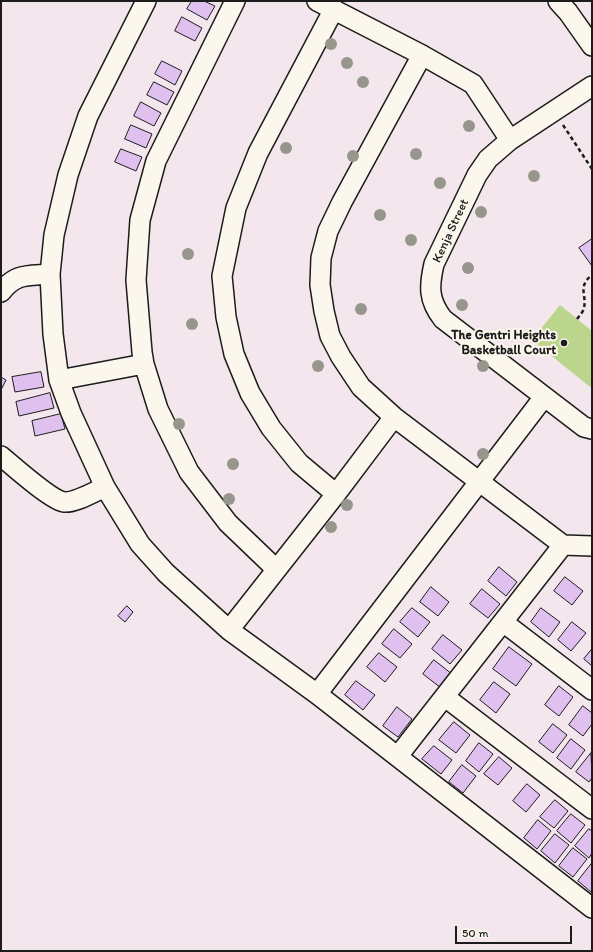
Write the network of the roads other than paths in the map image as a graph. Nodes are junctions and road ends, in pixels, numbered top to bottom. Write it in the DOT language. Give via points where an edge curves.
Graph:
graph roads {
  1 [pos="146,1"];
  2 [pos="235,1"];
  3 [pos="558,1"];
  4 [pos="326,5"];
  5 [pos="592,46"];
  6 [pos="422,55"];
  7 [pos="592,86"];
  8 [pos="510,140"];
  9 [pos="50,274"];
  10 [pos="1,292"];
  11 [pos="144,364"];
  12 [pos="59,380"];
  13 [pos="544,397"];
  14 [pos="394,417"];
  15 [pos="592,429"];
  16 [pos="1,456"];
  17 [pos="480,482"];
  18 [pos="105,487"];
  19 [pos="336,494"];
  20 [pos="563,545"];
  21 [pos="592,546"];
  22 [pos="276,569"];
  23 [pos="503,622"];
  24 [pos="229,630"];
  25 [pos="592,690"];
  26 [pos="317,694"];
  27 [pos="445,697"];
  28 [pos="398,756"];
  29 [pos="592,809"];
  30 [pos="592,908"];
  1 -- 9 [label="street" via="86,124 68,175 54,235"];
  2 -- 11 [label="street" via="156,161 140,220 136,280"];
  3 -- 5 [label="street"];
  4 -- 6 [label="street"];
  4 -- 19 [label="street" via="258,153 236,208 222,276 226,317 234,354 250,393 271,428 299,463"];
  6 -- 8 [label="street" via="473,84"];
  6 -- 14 [label="street" via="342,202 328,231 321,258 320,285 330,336 361,387"];
  7 -- 8 [label="street, Kenja Street"];
  8 -- 13 [label="street, Kenja Street" via="488,159 477,175 434,264 431,280 432,298 435,309 443,318"];
  9 -- 10 [label="street" via="18,277"];
  9 -- 12 [label="street" via="53,334"];
  11 -- 12 [label="street"];
  11 -- 22 [label="street" via="158,409 189,472 228,523"];
  12 -- 18 [label="street"];
  13 -- 15 [label="street, Kenja Street" via="584,427"];
  13 -- 17 [label="street"];
  14 -- 17 [label="street"];
  14 -- 19 [label="street"];
  16 -- 18 [label="street" via="53,497 64,502"];
  17 -- 20 [label="street"];
  17 -- 26 [label="street"];
  18 -- 24 [label="street" via="140,544 166,574"];
  19 -- 22 [label="street"];
  20 -- 21 [label="street"];
  20 -- 23 [label="street"];
  22 -- 24 [label="street"];
  23 -- 25 [label="street"];
  23 -- 27 [label="street"];
  24 -- 26 [label="street"];
  26 -- 28 [label="street"];
  27 -- 28 [label="street"];
  27 -- 29 [label="street"];
  28 -- 30 [label="street"];
}
